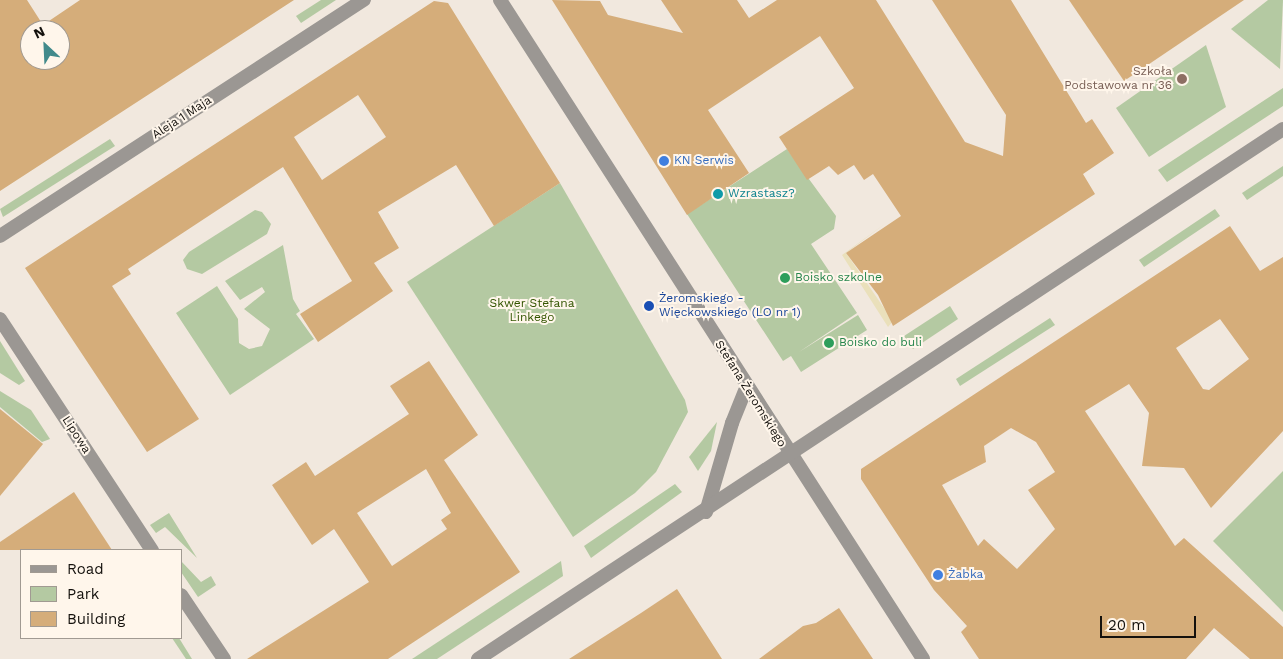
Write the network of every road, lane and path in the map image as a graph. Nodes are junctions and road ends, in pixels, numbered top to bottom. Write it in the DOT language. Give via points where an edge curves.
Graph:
graph roads {
  1 [pos="364,0"];
  2 [pos="500,0"];
  3 [pos="1283,129"];
  4 [pos="0,236"];
  5 [pos="0,319"];
  6 [pos="746,389"];
  7 [pos="790,457"];
  8 [pos="706,512"];
  9 [pos="151,549"];
  10 [pos="182,596"];
  11 [pos="224,659"];
  12 [pos="478,659"];
  13 [pos="923,659"];
  1 -- 4 [label="street, Aleja 1 Maja"];
  2 -- 6 [label="street, Stefana Żeromskiego"];
  3 -- 7 [label="street"];
  5 -- 9 [label="street, Lipowa"];
  6 -- 7 [label="street, Stefana Żeromskiego"];
  6 -- 8 [label="street" via="732,423"];
  7 -- 8 [label="street"];
  7 -- 13 [label="street, Stefana Żeromskiego"];
  8 -- 12 [label="street"];
  10 -- 11 [label="street"];
}
